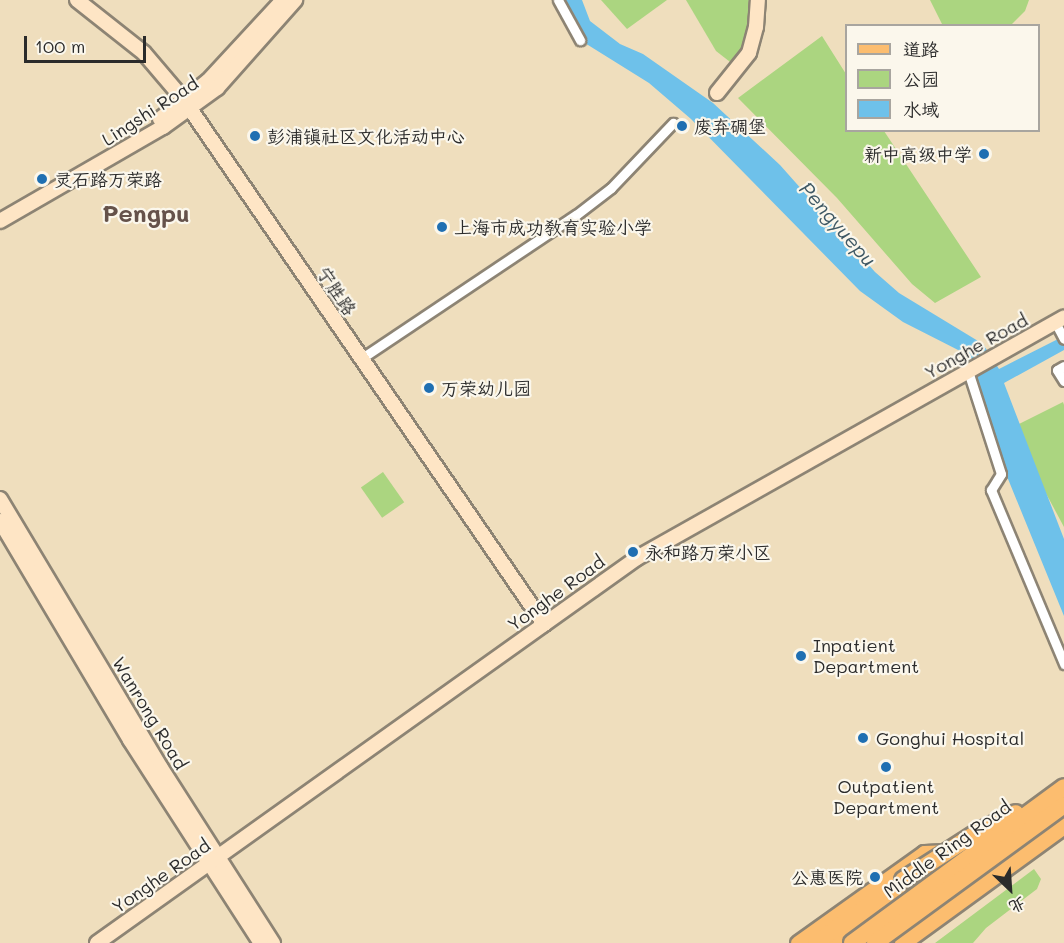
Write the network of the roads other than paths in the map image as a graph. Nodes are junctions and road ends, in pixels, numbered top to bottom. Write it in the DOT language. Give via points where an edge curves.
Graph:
graph roads {
  1 [pos="77,0"];
  2 [pos="283,0"];
  3 [pos="295,0"];
  4 [pos="558,0"];
  5 [pos="758,0"];
  6 [pos="580,40"];
  7 [pos="717,93"];
  8 [pos="187,104"];
  9 [pos="673,123"];
  10 [pos="0,211"];
  11 [pos="0,221"];
  12 [pos="1061,328"];
  13 [pos="362,358"];
  14 [pos="1064,366"];
  15 [pos="968,371"];
  16 [pos="1064,381"];
  17 [pos="0,499"];
  18 [pos="0,520"];
  19 [pos="544,624"];
  20 [pos="1064,664"];
  21 [pos="1061,792"];
  22 [pos="1064,826"];
  23 [pos="962,852"];
  24 [pos="981,860"];
  25 [pos="214,862"];
  26 [pos="969,890"];
  27 [pos="97,943"];
  28 [pos="261,943"];
  29 [pos="273,943"];
  30 [pos="798,943"];
  31 [pos="816,943"];
  32 [pos="835,943"];
  33 [pos="852,943"];
  34 [pos="858,943"];
  35 [pos="868,943"];
  36 [pos="875,943"];
  37 [pos="891,943"];
  38 [pos="903,943"];
  39 [pos="914,943"];
  1 -- 8 [label="street, 宁胜路" via="144,52"];
  2 -- 8 [label="street, Lingshi Road"];
  3 -- 8 [label="street, Lingshi Road" via="218,88"];
  4 -- 6 [label="street"];
  5 -- 7 [label="street" via="749,53"];
  8 -- 10 [label="street, Lingshi Road"];
  8 -- 11 [label="street, Lingshi Road" via="164,127"];
  8 -- 13 [label="street, 宁胜路"];
  9 -- 13 [label="street" via="611,188 576,215"];
  12 -- 15 [label="street, Yonghe Road" via="1005,350"];
  13 -- 19 [label="street, 宁胜路"];
  14 -- 16 [label="street" via="1057,370"];
  15 -- 19 [label="street, Yonghe Road" via="638,558"];
  15 -- 20 [label="street" via="1001,474 991,490"];
  17 -- 25 [label="street, Wanrong Road"];
  18 -- 25 [label="street, Wanrong Road" via="78,655"];
  19 -- 25 [label="street, Yonghe Road"];
  21 -- 23 [label="main road"];
  21 -- 24 [label="main road"];
  21 -- 31 [label="highway, bridge" via="978,832"];
  21 -- 33 [label="highway, Middle Ring Road, bridge"];
  21 -- 34 [label="main road"];
  21 -- 36 [label="highway, Middle Ring Road, bridge"];
  22 -- 26 [label="highway"];
  22 -- 39 [label="main road" via="1044,848"];
  23 -- 30 [label="main road" via="924,853"];
  23 -- 32 [label="main road"];
  24 -- 26 [label="main road"];
  24 -- 35 [label="main road"];
  25 -- 27 [label="street, Yonghe Road"];
  25 -- 28 [label="street, Wanrong Road"];
  25 -- 29 [label="street, Wanrong Road"];
  26 -- 37 [label="main road"];
  26 -- 38 [label="highway"];
}
